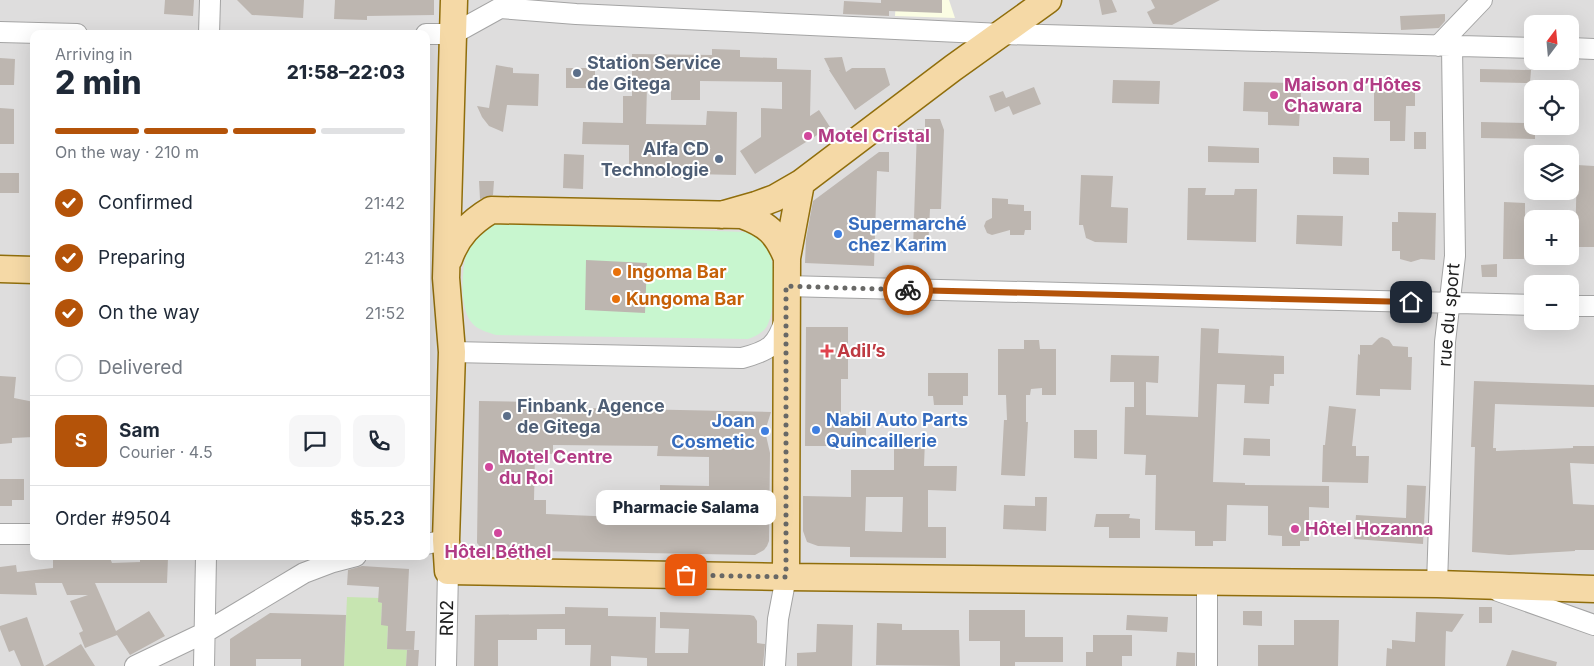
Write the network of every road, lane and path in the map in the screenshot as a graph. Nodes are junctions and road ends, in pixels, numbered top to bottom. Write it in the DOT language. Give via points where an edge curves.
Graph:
graph roads {
  1 [pos="210,0"];
  2 [pos="454,0"];
  3 [pos="571,0"];
  4 [pos="1048,0"];
  5 [pos="1482,0"];
  6 [pos="505,4"];
  7 [pos="619,15"];
  8 [pos="209,30"];
  9 [pos="0,32"];
  10 [pos="30,33"];
  11 [pos="430,34"];
  12 [pos="453,34"];
  13 [pos="1002,34"];
  14 [pos="1445,46"];
  15 [pos="1524,48"];
  16 [pos="1579,48"];
  17 [pos="1594,49"];
  18 [pos="450,156"];
  19 [pos="800,183"];
  20 [pos="491,210"];
  21 [pos="721,215"];
  22 [pos="787,258"];
  23 [pos="0,269"];
  24 [pos="30,270"];
  25 [pos="439,274"];
  26 [pos="786,286"];
  27 [pos="1450,304"];
  28 [pos="1524,305"];
  29 [pos="1579,306"];
  30 [pos="1594,306"];
  31 [pos="786,316"];
  32 [pos="452,352"];
  33 [pos="0,534"];
  34 [pos="30,534"];
  35 [pos="436,542"];
  36 [pos="206,560"];
  37 [pos="341,560"];
  38 [pos="448,571"];
  39 [pos="786,577"];
  40 [pos="1207,582"];
  41 [pos="1437,584"];
  42 [pos="1482,585"];
  43 [pos="1594,589"];
  44 [pos="1594,625"];
  45 [pos="204,633"];
  46 [pos="135,666"];
  47 [pos="204,666"];
  48 [pos="446,666"];
  49 [pos="775,666"];
  50 [pos="1207,666"];
  1 -- 8 [label="street"];
  2 -- 12 [label="main road"];
  3 -- 7 [label="street" via="596,12"];
  4 -- 13 [label="main road"];
  5 -- 14 [label="street"];
  6 -- 7 [label="street" via="576,14"];
  6 -- 12 [label="street"];
  7 -- 13 [label="street"];
  9 -- 10 [label="street"];
  11 -- 12 [label="street"];
  12 -- 18 [label="main road"];
  13 -- 14 [label="street"];
  13 -- 19 [label="main road"];
  14 -- 15 [label="street"];
  14 -- 27 [label="street, rue du sport" via="1455,256"];
  16 -- 17 [label="street"];
  18 -- 20 [label="main road" via="457,185 466,196"];
  18 -- 25 [label="main road"];
  19 -- 21 [label="main road" via="775,198"];
  19 -- 22 [label="main road"];
  20 -- 21 [label="main road"];
  20 -- 25 [label="main road" via="460,235"];
  21 -- 22 [label="main road" via="742,215 757,220 780,240"];
  22 -- 26 [label="main road"];
  23 -- 24 [label="main road"];
  25 -- 32 [label="main road"];
  26 -- 27 [label="street"];
  26 -- 31 [label="main road"];
  27 -- 28 [label="street"];
  27 -- 41 [label="street, rue du sport" via="1445,342"];
  29 -- 30 [label="street"];
  31 -- 32 [label="street" via="780,335 769,347 742,358"];
  31 -- 39 [label="main road"];
  32 -- 35 [label="main road"];
  33 -- 34 [label="street"];
  35 -- 38 [label="main road"];
  36 -- 45 [label="street"];
  37 -- 45 [label="street" via="304,573"];
  38 -- 39 [label="main road"];
  38 -- 48 [label="street, RN2"];
  39 -- 40 [label="main road"];
  39 -- 49 [label="street" via="778,619"];
  40 -- 41 [label="main road"];
  40 -- 50 [label="street"];
  41 -- 42 [label="main road"];
  42 -- 43 [label="main road"];
  42 -- 44 [label="street"];
  45 -- 46 [label="street"];
  45 -- 47 [label="street"];
}
